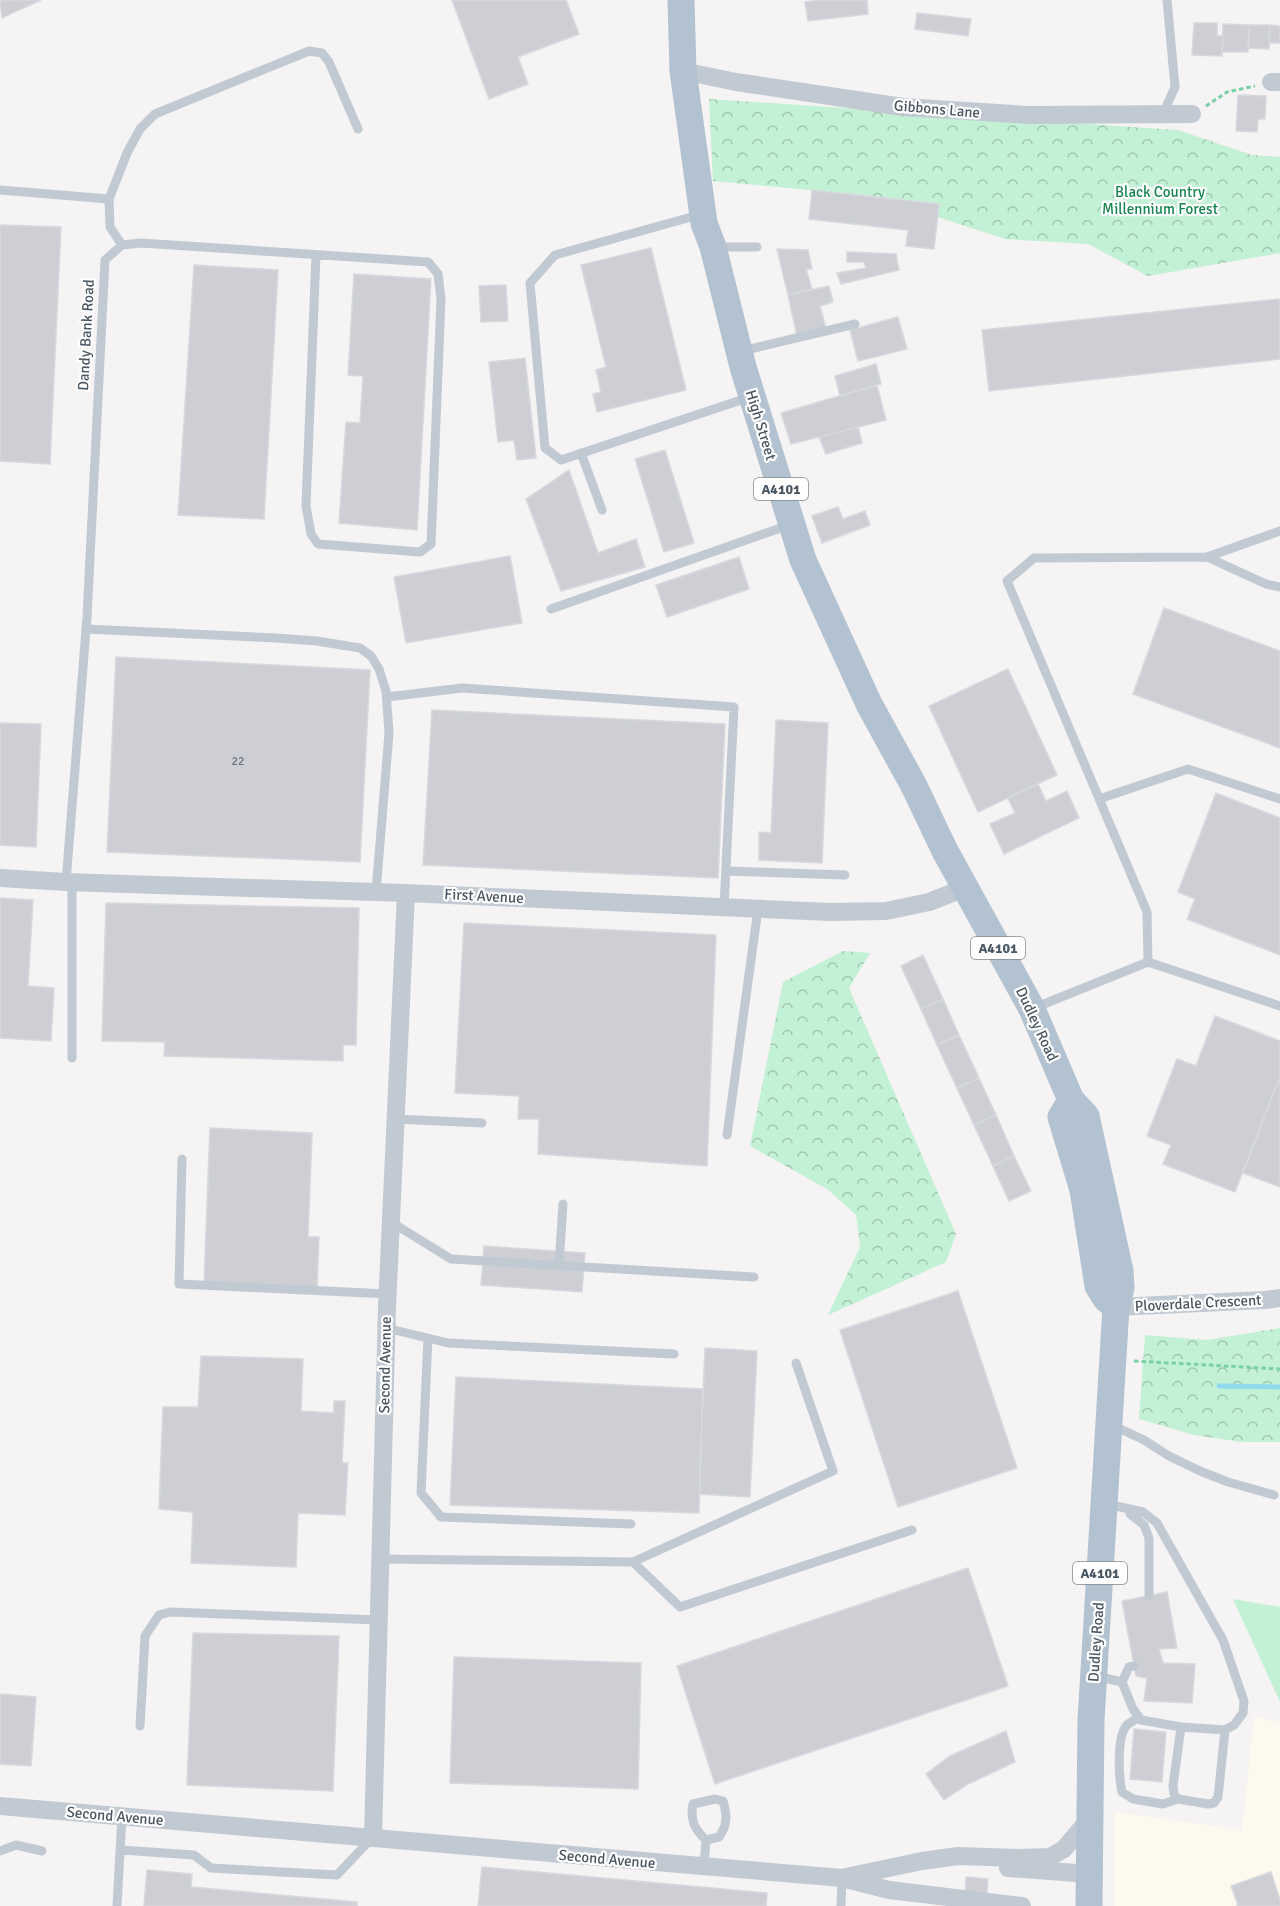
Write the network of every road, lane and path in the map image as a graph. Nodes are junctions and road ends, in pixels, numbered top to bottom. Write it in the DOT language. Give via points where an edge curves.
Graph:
graph roads {
  1 [pos="681,0"];
  2 [pos="1167,0"];
  3 [pos="683,71"];
  4 [pos="1276,82"];
  5 [pos="1163,114"];
  6 [pos="1192,114"];
  7 [pos="358,129"];
  8 [pos="0,190"];
  9 [pos="109,199"];
  10 [pos="703,213"];
  11 [pos="122,245"];
  12 [pos="713,247"];
  13 [pos="757,247"];
  14 [pos="316,255"];
  15 [pos="855,324"];
  16 [pos="739,352"];
  17 [pos="752,396"];
  18 [pos="581,453"];
  19 [pos="602,510"];
  20 [pos="792,524"];
  21 [pos="1280,531"];
  22 [pos="1207,557"];
  23 [pos="1280,587"];
  24 [pos="551,609"];
  25 [pos="86,628"];
  26 [pos="387,697"];
  27 [pos="1099,799"];
  28 [pos="1280,799"];
  29 [pos="726,871"];
  30 [pos="845,875"];
  31 [pos="0,878"];
  32 [pos="69,882"];
  33 [pos="965,888"];
  34 [pos="376,892"];
  35 [pos="406,893"];
  36 [pos="724,907"];
  37 [pos="758,909"];
  38 [pos="1148,962"];
  39 [pos="1280,1006"];
  40 [pos="1032,1009"];
  41 [pos="72,1058"];
  42 [pos="396,1119"];
  43 [pos="482,1123"];
  44 [pos="727,1135"];
  45 [pos="182,1159"];
  46 [pos="562,1204"];
  47 [pos="391,1222"];
  48 [pos="559,1265"];
  49 [pos="754,1277"];
  50 [pos="387,1294"];
  51 [pos="1280,1298"];
  52 [pos="1116,1307"];
  53 [pos="386,1328"];
  54 [pos="428,1338"];
  55 [pos="674,1354"];
  56 [pos="1114,1360"];
  57 [pos="796,1363"];
  58 [pos="1280,1369"];
  59 [pos="1110,1424"];
  60 [pos="1275,1495"];
  61 [pos="1118,1506"];
  62 [pos="631,1524"];
  63 [pos="912,1530"];
  64 [pos="380,1559"];
  65 [pos="633,1562"];
  66 [pos="1149,1595"];
  67 [pos="379,1620"];
  68 [pos="1134,1666"];
  69 [pos="1094,1676"];
  70 [pos="1122,1682"];
  71 [pos="1139,1717"];
  72 [pos="140,1726"];
  73 [pos="1181,1727"];
  74 [pos="1225,1730"];
  75 [pos="1178,1799"];
  76 [pos="0,1806"];
  77 [pos="122,1816"];
  78 [pos="1090,1818"];
  79 [pos="373,1837"];
  80 [pos="706,1840"];
  81 [pos="121,1850"];
  82 [pos="0,1851"];
  83 [pos="42,1851"];
  84 [pos="922,1861"];
  85 [pos="704,1867"];
  86 [pos="1089,1874"];
  87 [pos="842,1878"];
  88 [pos="117,1906"];
  89 [pos="841,1906"];
  90 [pos="1022,1906"];
  91 [pos="1089,1906"];
  1 -- 3 [label="main road, High Street / A4101"];
  2 -- 5 [label="lane" via="1175,87"];
  3 -- 5 [label="street, Gibbons Lane" via="903,107 1029,116"];
  3 -- 10 [label="main road, High Street / A4101"];
  4 -- 6 [label="path" via="1227,92"];
  5 -- 6 [label="street, Gibbons Lane"];
  7 -- 9 [label="lane" via="329,62 322,52 309,51 155,114 140,129"];
  8 -- 9 [label="lane"];
  9 -- 11 [label="lane" via="110,227"];
  10 -- 12 [label="main road, High Street / A4101"];
  10 -- 18 [label="lane" via="555,255 530,283 545,448 561,460"];
  11 -- 14 [label="lane"];
  11 -- 25 [label="lane, Dandy Bank Road" via="105,260"];
  12 -- 13 [label="lane"];
  12 -- 16 [label="main road, High Street / A4101"];
  14 -- 14 [label="lane" via="428,262 438,274 441,298 431,544 420,552 318,544 311,534 306,506"];
  15 -- 16 [label="lane"];
  16 -- 17 [label="main road, High Street / A4101"];
  17 -- 18 [label="lane"];
  17 -- 20 [label="main road, High Street / A4101"];
  18 -- 19 [label="lane"];
  20 -- 24 [label="lane"];
  20 -- 33 [label="main road, High Street / A4101" via="803,560 869,704"];
  21 -- 22 [label="lane"];
  22 -- 23 [label="lane"];
  22 -- 27 [label="lane" via="1034,558 1008,580"];
  25 -- 26 [label="lane" via="276,638 360,648 379,669"];
  25 -- 32 [label="lane, Dandy Bank Road"];
  26 -- 29 [label="lane" via="462,688 734,707"];
  26 -- 34 [label="lane" via="388,751"];
  27 -- 28 [label="lane" via="1188,769"];
  27 -- 38 [label="lane" via="1147,912"];
  29 -- 30 [label="lane"];
  29 -- 36 [label="lane"];
  31 -- 32 [label="street, First Avenue"];
  32 -- 34 [label="street, First Avenue"];
  32 -- 41 [label="lane, Dandy Bank Road"];
  33 -- 37 [label="street, First Avenue" via="929,902 886,911"];
  33 -- 40 [label="main road, Dudley Road / A4101"];
  34 -- 35 [label="street, First Avenue"];
  35 -- 36 [label="street, First Avenue"];
  35 -- 42 [label="street, Second Avenue"];
  36 -- 37 [label="street, First Avenue"];
  37 -- 44 [label="lane"];
  38 -- 39 [label="lane"];
  38 -- 40 [label="lane"];
  40 -- 52 [label="main road, Dudley Road / A4101" via="1071,1100 1086,1116 1120,1271"];
  42 -- 43 [label="lane"];
  42 -- 47 [label="street, Second Avenue"];
  45 -- 50 [label="lane" via="179,1284"];
  46 -- 48 [label="lane"];
  47 -- 48 [label="lane" via="451,1259"];
  47 -- 50 [label="street, Second Avenue"];
  48 -- 49 [label="lane"];
  50 -- 53 [label="street, Second Avenue"];
  51 -- 52 [label="street, Ploverdale Crescent"];
  52 -- 56 [label="main road, Dudley Road / A4101"];
  53 -- 54 [label="lane"];
  53 -- 64 [label="street, Second Avenue"];
  54 -- 55 [label="lane" via="448,1343"];
  54 -- 62 [label="lane" via="421,1493 441,1517"];
  56 -- 58 [label="path"];
  56 -- 59 [label="main road, Dudley Road / A4101"];
  57 -- 65 [label="lane" via="833,1471"];
  59 -- 60 [label="lane" via="1200,1471"];
  59 -- 61 [label="main road, Dudley Road / A4101"];
  61 -- 66 [label="lane" via="1144,1525 1149,1538"];
  61 -- 69 [label="main road, Dudley Road / A4101"];
  61 -- 74 [label="lane" via="1143,1512 1157,1523 1223,1640 1244,1701 1243,1713"];
  63 -- 65 [label="lane" via="680,1607"];
  64 -- 65 [label="lane"];
  64 -- 67 [label="street, Second Avenue"];
  67 -- 72 [label="lane" via="170,1612 159,1615 145,1636"];
  67 -- 79 [label="street, Second Avenue"];
  68 -- 70 [label="lane" via="1129,1667"];
  69 -- 70 [label="lane"];
  69 -- 78 [label="main road, Dudley Road / A4101"];
  70 -- 71 [label="lane"];
  71 -- 73 [label="lane"];
  71 -- 75 [label="lane" via="1127,1725 1121,1738 1122,1792 1133,1799 1162,1804"];
  73 -- 74 [label="lane"];
  73 -- 75 [label="lane" via="1173,1786"];
  74 -- 75 [label="lane" via="1218,1797 1214,1803"];
  76 -- 77 [label="street, Second Avenue"];
  77 -- 79 [label="street, Second Avenue"];
  77 -- 81 [label="lane"];
  78 -- 84 [label="street, Second Avenue" via="1064,1849 1050,1857 958,1856"];
  78 -- 86 [label="main road, Dudley Road / A4101"];
  79 -- 81 [label="lane" via="337,1875 211,1868 194,1855"];
  79 -- 85 [label="street, Second Avenue"];
  80 -- 80 [label="lane" via="696,1831 691,1816 693,1804 723,1801 727,1813 725,1828 719,1837"];
  80 -- 85 [label="lane"];
  81 -- 88 [label="lane"];
  82 -- 83 [label="lane" via="16,1845"];
  84 -- 86 [label="street, Second Avenue"];
  84 -- 87 [label="street, Second Avenue"];
  85 -- 87 [label="street, Second Avenue"];
  86 -- 91 [label="main road, Dudley Road / A4101"];
  87 -- 89 [label="lane"];
  87 -- 90 [label="street, Second Avenue" via="889,1890"];
}
